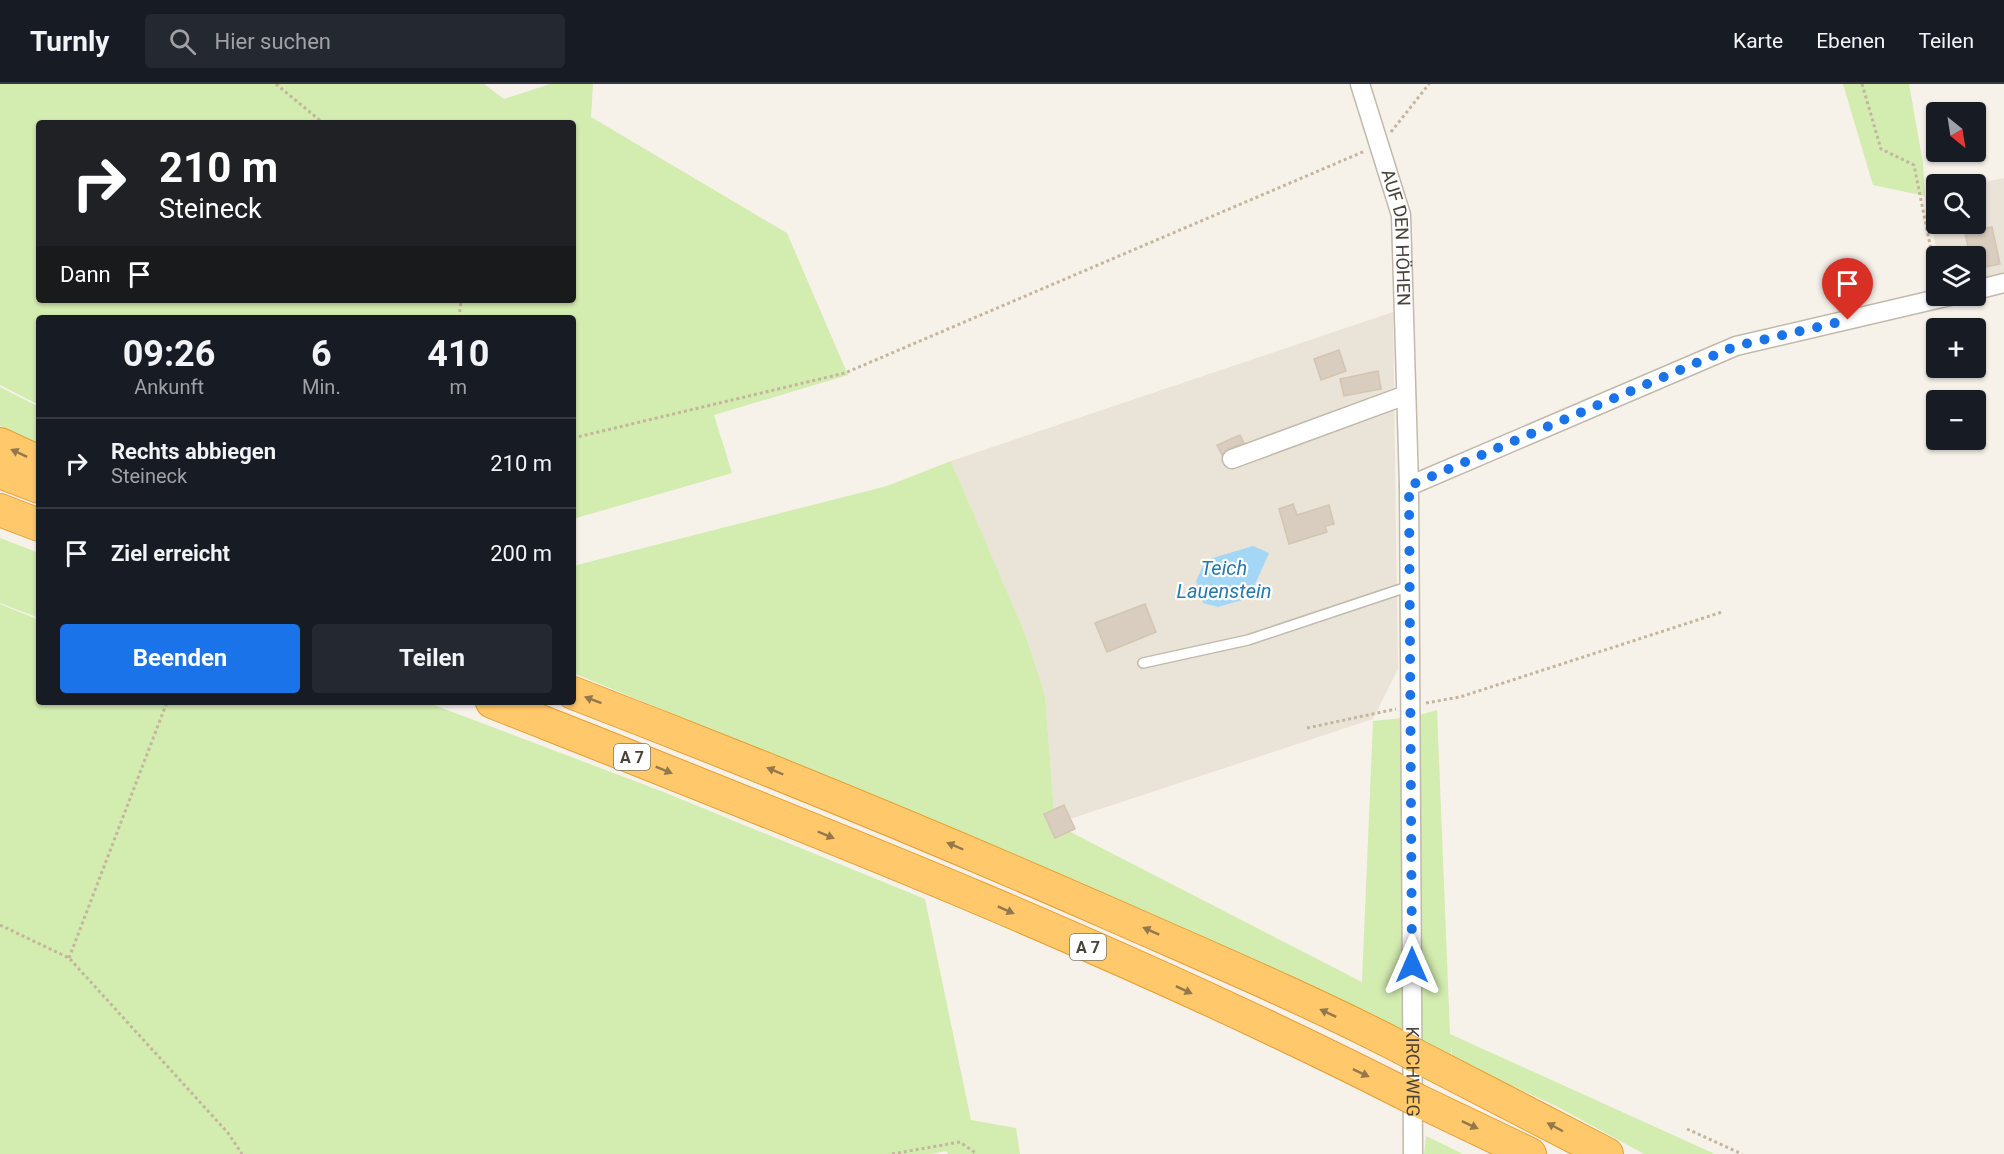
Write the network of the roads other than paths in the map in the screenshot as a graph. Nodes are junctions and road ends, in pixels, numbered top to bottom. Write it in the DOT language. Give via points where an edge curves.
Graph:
graph roads {
  1 [pos="1360,84"];
  2 [pos="2004,283"];
  3 [pos="1986,288"];
  4 [pos="1926,302"];
  5 [pos="1406,395"];
  6 [pos="0,444"];
  7 [pos="1232,459"];
  8 [pos="36,461"];
  9 [pos="0,472"];
  10 [pos="36,486"];
  11 [pos="1409,486"];
  12 [pos="0,510"];
  13 [pos="36,524"];
  14 [pos="1410,586"];
  15 [pos="1143,663"];
  16 [pos="576,694"];
  17 [pos="500,705"];
  18 [pos="1413,1154"];
  19 [pos="1530,1154"];
  20 [pos="1606,1154"];
  1 -- 5 [label="street, AUF DEN HÖHEN" via="1401,215"];
  2 -- 3 [label="street"];
  4 -- 11 [label="street" via="1736,346"];
  5 -- 7 [label="street"];
  5 -- 11 [label="street, AUF DEN HÖHEN"];
  8 -- 6 [label="highway, one-way"];
  9 -- 10 [label="highway"];
  11 -- 14 [label="street, KIRCHWEG"];
  12 -- 13 [label="highway"];
  14 -- 15 [label="lane" via="1248,640"];
  14 -- 18 [label="street, KIRCHWEG"];
  20 -- 16 [label="highway, A 7, one-way" via="1408,1051 1201,954 745,759"];
  17 -- 19 [label="highway, A 7, one-way" via="996,905"];
}
